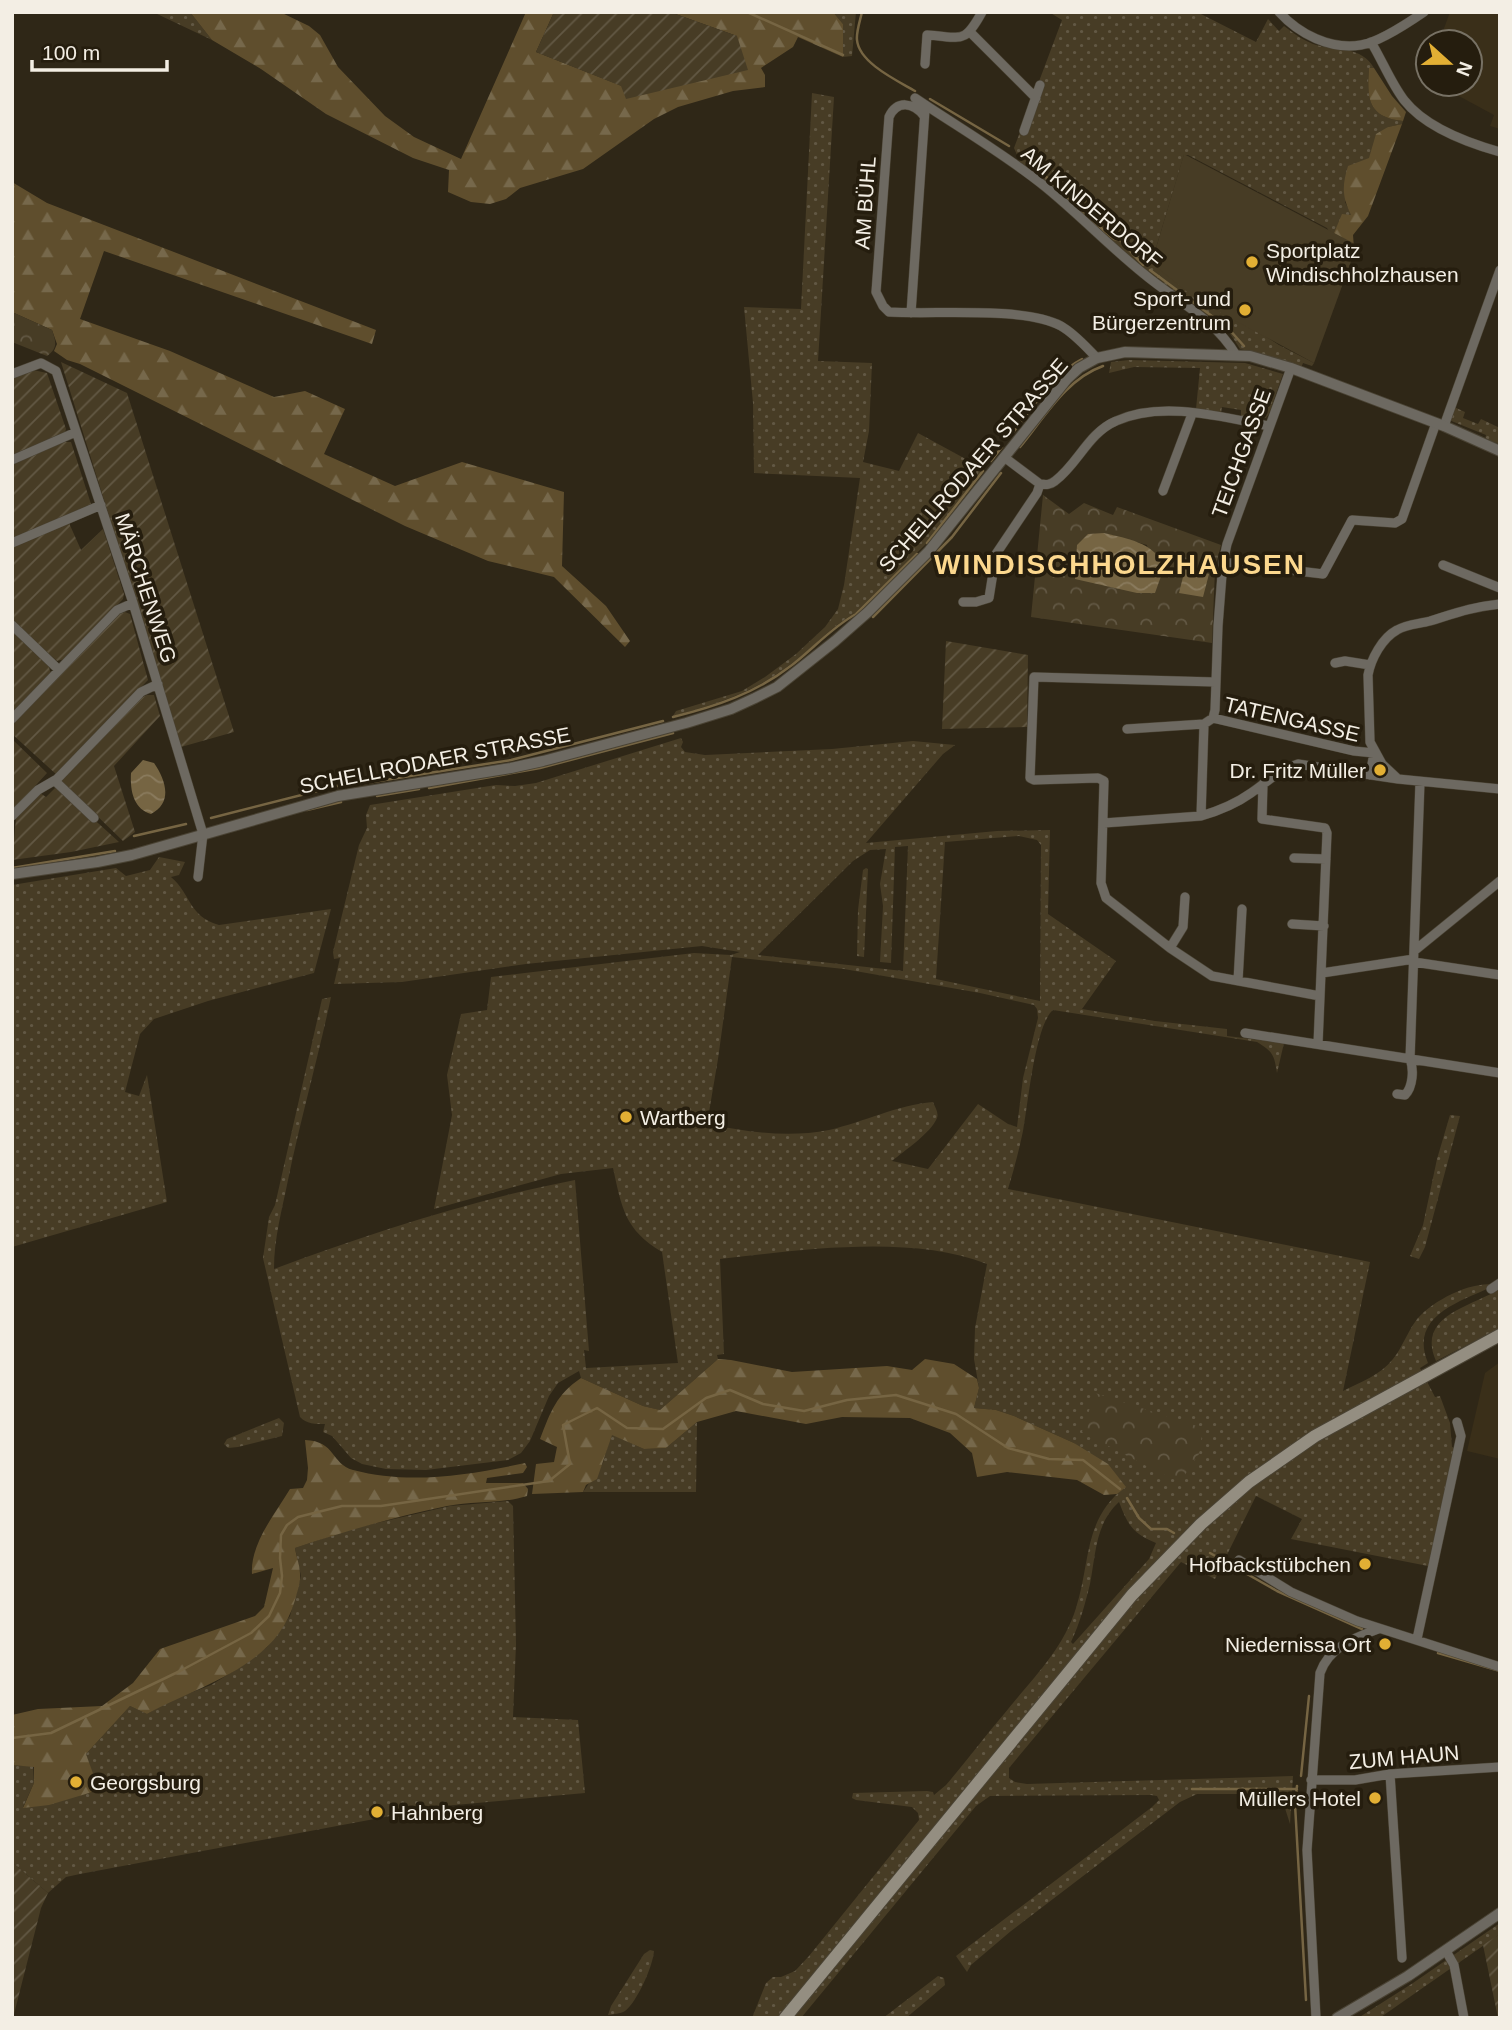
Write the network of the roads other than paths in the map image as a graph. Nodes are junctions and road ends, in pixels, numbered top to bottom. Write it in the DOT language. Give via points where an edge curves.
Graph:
graph roads {
  1 [pos="982,12"];
  2 [pos="1279,12"];
  3 [pos="1424,12"];
  4 [pos="971,33"];
  5 [pos="1371,42"];
  6 [pos="925,64"];
  7 [pos="1040,85"];
  8 [pos="915,98"];
  9 [pos="1036,98"];
  10 [pos="926,105"];
  11 [pos="924,116"];
  12 [pos="1024,131"];
  13 [pos="1500,152"];
  14 [pos="1500,270"];
  15 [pos="911,313"];
  16 [pos="1236,355"];
  17 [pos="1097,358"];
  18 [pos="1291,368"];
  19 [pos="12,374"];
  20 [pos="1192,414"];
  21 [pos="1440,425"];
  22 [pos="1269,426"];
  23 [pos="76,432"];
  24 [pos="1500,451"];
  25 [pos="1004,457"];
  26 [pos="12,460"];
  27 [pos="1040,484"];
  28 [pos="1163,491"];
  29 [pos="102,505"];
  30 [pos="12,543"];
  31 [pos="1223,562"];
  32 [pos="1443,565"];
  33 [pos="1500,589"];
  34 [pos="1500,597"];
  35 [pos="963,602"];
  36 [pos="133,603"];
  37 [pos="1499,604"];
  38 [pos="12,625"];
  39 [pos="1335,663"];
  40 [pos="1370,665"];
  41 [pos="59,670"];
  42 [pos="1215,682"];
  43 [pos="158,684"];
  44 [pos="1213,718"];
  45 [pos="12,719"];
  46 [pos="1204,724"];
  47 [pos="1127,729"];
  48 [pos="1374,753"];
  49 [pos="1370,775"];
  50 [pos="1398,779"];
  51 [pos="55,781"];
  52 [pos="1420,782"];
  53 [pos="1263,784"];
  54 [pos="1500,789"];
  55 [pos="12,816"];
  56 [pos="1201,816"];
  57 [pos="94,818"];
  58 [pos="1104,823"];
  59 [pos="203,834"];
  60 [pos="1294,858"];
  61 [pos="1326,859"];
  62 [pos="12,874"];
  63 [pos="198,877"];
  64 [pos="1500,881"];
  65 [pos="1185,897"];
  66 [pos="1242,909"];
  67 [pos="1292,924"];
  68 [pos="1324,926"];
  69 [pos="1171,948"];
  70 [pos="1414,957"];
  71 [pos="1322,973"];
  72 [pos="1500,975"];
  73 [pos="1238,981"];
  74 [pos="1320,996"];
  75 [pos="1245,1033"];
  76 [pos="1318,1044"];
  77 [pos="1410,1059"];
  78 [pos="1500,1073"];
  79 [pos="1398,1094"];
  80 [pos="1500,1335"];
  81 [pos="1457,1422"];
  82 [pos="1239,1560"];
  83 [pos="1378,1629"];
  84 [pos="1417,1639"];
  85 [pos="1500,1667"];
  86 [pos="1500,1767"];
  87 [pos="1390,1773"];
  88 [pos="1311,1780"];
  89 [pos="1500,1913"];
  90 [pos="1446,1951"];
  91 [pos="1402,1958"];
  92 [pos="785,2018"];
  93 [pos="1316,2018"];
  94 [pos="1337,2018"];
  95 [pos="1464,2018"];
  1 -- 4 [label="street"];
  2 -- 5 [label="street" via="1296,29 1320,41"];
  3 -- 5 [label="street"];
  4 -- 6 [label="street" via="961,37 927,35"];
  4 -- 9 [label="street"];
  5 -- 13 [label="street" via="1413,110 1462,138"];
  7 -- 9 [label="street"];
  8 -- 10 [label="street, AM KINDERDORF"];
  9 -- 12 [label="street"];
  10 -- 11 [label="street"];
  10 -- 16 [label="street, AM KINDERDORF" via="1043,185 1144,275 1227,338"];
  11 -- 15 [label="street"];
  11 -- 15 [label="street, AM BÜHL" via="907,104 893,108 889,117 876,292 889,312"];
  14 -- 21 [label="street"];
  15 -- 17 [label="street, AM BÜHL" via="1044,318 1068,330"];
  16 -- 17 [label="street, SCHELLRODAER STRASSE" via="1125,352"];
  16 -- 18 [label="street, SCHELLRODAER STRASSE"];
  17 -- 25 [label="street, SCHELLRODAER STRASSE" via="1067,379"];
  18 -- 21 [label="street, SCHELLRODAER STRASSE"];
  18 -- 22 [label="street, TEICHGASSE"];
  19 -- 23 [label="street, MÄRCHENWEG" via="41,363 56,371"];
  20 -- 22 [label="street"];
  20 -- 27 [label="street" via="1146,413 1114,422 1087,444 1056,480"];
  20 -- 28 [label="street"];
  21 -- 24 [label="street, SCHELLRODAER STRASSE"];
  21 -- 31 [label="street" via="1402,519 1395,523 1352,520 1323,575"];
  22 -- 31 [label="street, TEICHGASSE"];
  23 -- 26 [label="street"];
  23 -- 29 [label="street, MÄRCHENWEG"];
  25 -- 27 [label="street"];
  25 -- 59 [label="street, SCHELLRODAER STRASSE" via="929,551 868,612 777,687 731,709 544,761 338,796"];
  27 -- 35 [label="street" via="996,554 989,598"];
  29 -- 30 [label="street"];
  29 -- 36 [label="street, MÄRCHENWEG"];
  31 -- 42 [label="street, TEICHGASSE"];
  32 -- 33 [label="street"];
  34 -- 37 [label="street"];
  36 -- 41 [label="street" via="117,610"];
  36 -- 43 [label="street, MÄRCHENWEG"];
  37 -- 40 [label="street" via="1399,628 1382,644"];
  38 -- 41 [label="street"];
  39 -- 40 [label="street"];
  40 -- 48 [label="street" via="1369,734"];
  41 -- 45 [label="street"];
  42 -- 44 [label="street, TEICHGASSE"];
  42 -- 58 [label="street" via="1034,677 1030,778 1104,781"];
  43 -- 51 [label="street" via="141,692"];
  43 -- 59 [label="street, MÄRCHENWEG"];
  44 -- 46 [label="street, TATENGASSE"];
  44 -- 48 [label="street, TATENGASSE"];
  46 -- 47 [label="street, TATENGASSE"];
  46 -- 56 [label="street, TATENGASSE"];
  48 -- 49 [label="street"];
  48 -- 50 [label="street"];
  49 -- 50 [label="street"];
  49 -- 53 [label="street" via="1298,764"];
  50 -- 52 [label="street"];
  51 -- 55 [label="street" via="38,790"];
  51 -- 57 [label="street"];
  52 -- 54 [label="street"];
  52 -- 70 [label="street"];
  53 -- 56 [label="street" via="1250,795"];
  53 -- 61 [label="street" via="1262,819 1326,829"];
  56 -- 58 [label="street"];
  58 -- 69 [label="street" via="1101,883 1106,898"];
  59 -- 62 [label="street, SCHELLRODAER STRASSE" via="97,862"];
  59 -- 63 [label="street"];
  60 -- 61 [label="street"];
  61 -- 68 [label="street"];
  64 -- 70 [label="street"];
  65 -- 69 [label="street" via="1183,927"];
  66 -- 73 [label="street"];
  67 -- 68 [label="street"];
  68 -- 71 [label="street"];
  69 -- 73 [label="street" via="1212,976"];
  70 -- 71 [label="street"];
  70 -- 72 [label="street"];
  70 -- 77 [label="street"];
  71 -- 74 [label="street"];
  73 -- 74 [label="street"];
  74 -- 76 [label="street"];
  75 -- 76 [label="street"];
  76 -- 77 [label="street"];
  77 -- 78 [label="street"];
  77 -- 79 [label="street" via="1409,1091"];
  80 -- 92 [label="main road" via="1315,1436 1249,1482 1200,1524 1132,1595"];
  81 -- 84 [label="street" via="1461,1436"];
  82 -- 83 [label="street" via="1291,1592"];
  83 -- 84 [label="street"];
  83 -- 88 [label="street" via="1337,1648 1323,1663"];
  84 -- 85 [label="street"];
  86 -- 87 [label="street, ZUM HAUN"];
  87 -- 88 [label="street, ZUM HAUN" via="1354,1780"];
  87 -- 91 [label="street"];
  88 -- 93 [label="street" via="1307,1850"];
  89 -- 90 [label="street"];
  90 -- 94 [label="street"];
  90 -- 95 [label="street" via="1454,1965"];
}
